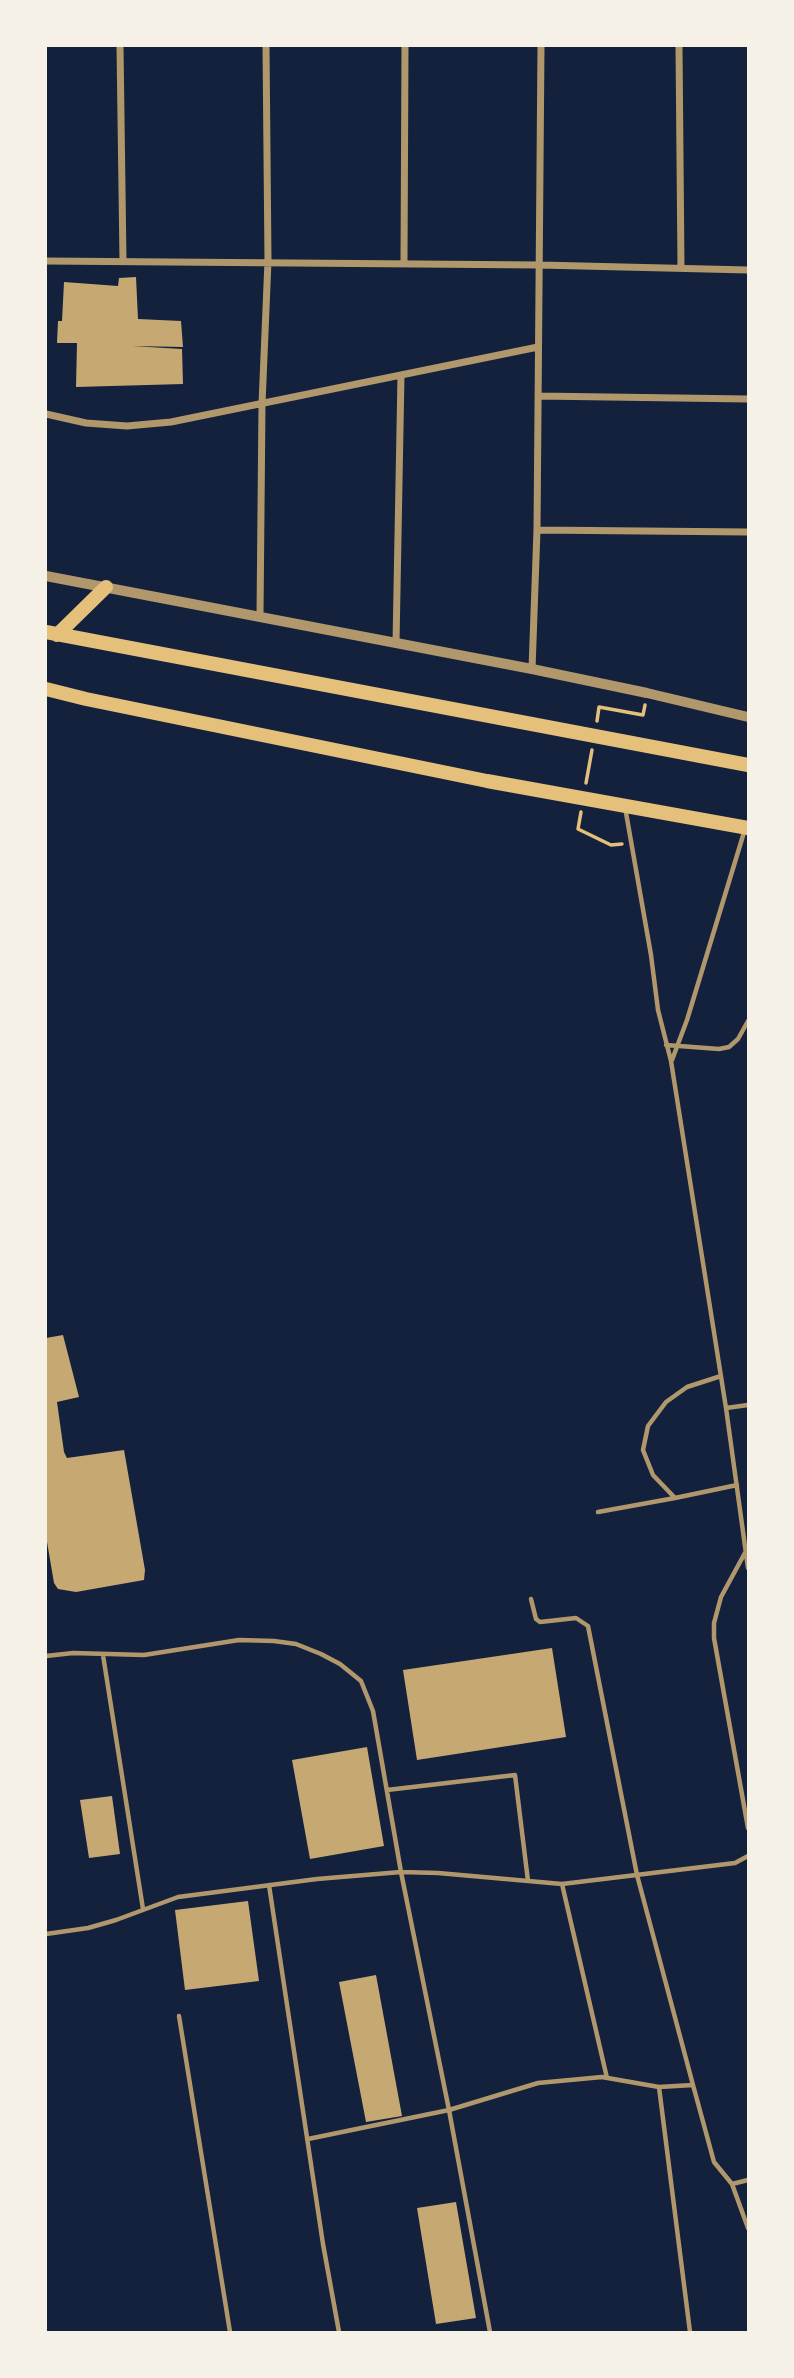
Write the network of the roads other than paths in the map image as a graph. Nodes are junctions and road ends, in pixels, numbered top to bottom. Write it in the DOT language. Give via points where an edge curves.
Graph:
graph roads {
  1 [pos="120,46"];
  2 [pos="267,46"];
  3 [pos="405,46"];
  4 [pos="541,46"];
  5 [pos="679,46"];
  6 [pos="46,261"];
  7 [pos="122,261"];
  8 [pos="268,261"];
  9 [pos="404,263"];
  10 [pos="540,265"];
  11 [pos="681,268"];
  12 [pos="748,270"];
  13 [pos="538,347"];
  14 [pos="401,374"];
  15 [pos="538,396"];
  16 [pos="748,399"];
  17 [pos="262,404"];
  18 [pos="46,414"];
  19 [pos="537,530"];
  20 [pos="748,532"];
  21 [pos="46,576"];
  22 [pos="106,587"];
  23 [pos="260,615"];
  24 [pos="51,634"];
  25 [pos="396,643"];
  26 [pos="532,669"];
  27 [pos="46,688"];
  28 [pos="748,717"];
  29 [pos="748,765"];
  30 [pos="625,806"];
  31 [pos="747,828"];
  32 [pos="748,1025"];
  33 [pos="666,1045"];
  34 [pos="678,1046"];
  35 [pos="671,1061"];
  36 [pos="721,1376"];
  37 [pos="748,1405"];
  38 [pos="726,1408"];
  39 [pos="737,1485"];
  40 [pos="675,1498"];
  41 [pos="598,1512"];
  42 [pos="746,1550"];
  43 [pos="748,1568"];
  44 [pos="531,1599"];
  45 [pos="103,1655"];
  46 [pos="46,1656"];
  47 [pos="387,1790"];
  48 [pos="746,1798"];
  49 [pos="748,1828"];
  50 [pos="748,1856"];
  51 [pos="401,1872"];
  52 [pos="637,1875"];
  53 [pos="528,1881"];
  54 [pos="562,1884"];
  55 [pos="269,1885"];
  56 [pos="143,1909"];
  57 [pos="46,1934"];
  58 [pos="179,2016"];
  59 [pos="607,2078"];
  60 [pos="693,2085"];
  61 [pos="659,2088"];
  62 [pos="449,2109"];
  63 [pos="308,2139"];
  64 [pos="748,2180"];
  65 [pos="732,2184"];
  66 [pos="748,2228"];
  67 [pos="230,2333"];
  68 [pos="339,2333"];
  69 [pos="490,2333"];
  70 [pos="690,2333"];
  1 -- 7 [label="street"];
  2 -- 8 [label="street"];
  3 -- 9 [label="street"];
  4 -- 10 [label="street"];
  5 -- 11 [label="street"];
  6 -- 7 [label="street"];
  7 -- 8 [label="street"];
  8 -- 9 [label="street"];
  8 -- 17 [label="street"];
  9 -- 10 [label="street"];
  10 -- 11 [label="street"];
  10 -- 13 [label="street"];
  11 -- 12 [label="street"];
  13 -- 14 [label="street"];
  13 -- 15 [label="street"];
  14 -- 17 [label="street"];
  14 -- 25 [label="street"];
  15 -- 16 [label="street"];
  15 -- 19 [label="street"];
  17 -- 18 [label="street" via="127,426"];
  17 -- 23 [label="street"];
  19 -- 20 [label="street"];
  19 -- 26 [label="street"];
  21 -- 22 [label="street"];
  22 -- 23 [label="street"];
  22 -- 24 [label="highway"];
  23 -- 25 [label="street"];
  24 -- 29 [label="highway"];
  25 -- 26 [label="street"];
  26 -- 28 [label="street"];
  27 -- 30 [label="highway"];
  30 -- 31 [label="highway"];
  30 -- 33 [label="lane"];
  31 -- 34 [label="lane"];
  32 -- 34 [label="lane" via="729,1047"];
  33 -- 34 [label="lane"];
  33 -- 35 [label="lane"];
  34 -- 35 [label="lane"];
  35 -- 36 [label="lane"];
  36 -- 38 [label="lane"];
  36 -- 40 [label="lane" via="687,1387 666,1402 648,1426 643,1450 653,1475"];
  37 -- 38 [label="lane"];
  38 -- 39 [label="lane"];
  39 -- 40 [label="lane"];
  39 -- 42 [label="lane"];
  40 -- 41 [label="lane"];
  42 -- 43 [label="lane"];
  42 -- 48 [label="lane" via="721,1597 714,1623 720,1676"];
  44 -- 52 [label="lane" via="540,1622 576,1619 588,1626"];
  45 -- 46 [label="lane"];
  45 -- 47 [label="lane" via="144,1655 239,1640 274,1640 321,1654 352,1673 367,1691"];
  45 -- 56 [label="lane"];
  47 -- 51 [label="lane"];
  47 -- 53 [label="lane" via="515,1775"];
  48 -- 49 [label="lane"];
  50 -- 52 [label="lane" via="736,1863"];
  51 -- 53 [label="lane"];
  51 -- 55 [label="lane"];
  51 -- 62 [label="lane"];
  52 -- 54 [label="lane"];
  52 -- 60 [label="lane"];
  53 -- 54 [label="lane"];
  54 -- 59 [label="lane"];
  55 -- 56 [label="lane" via="178,1897"];
  55 -- 63 [label="lane"];
  56 -- 57 [label="lane" via="88,1928"];
  58 -- 67 [label="lane"];
  59 -- 61 [label="lane"];
  59 -- 62 [label="lane" via="538,2083"];
  60 -- 61 [label="lane"];
  60 -- 65 [label="lane" via="714,2162"];
  61 -- 70 [label="lane"];
  62 -- 63 [label="lane"];
  62 -- 69 [label="lane"];
  63 -- 68 [label="lane"];
  64 -- 65 [label="lane"];
  65 -- 66 [label="lane"];
}
